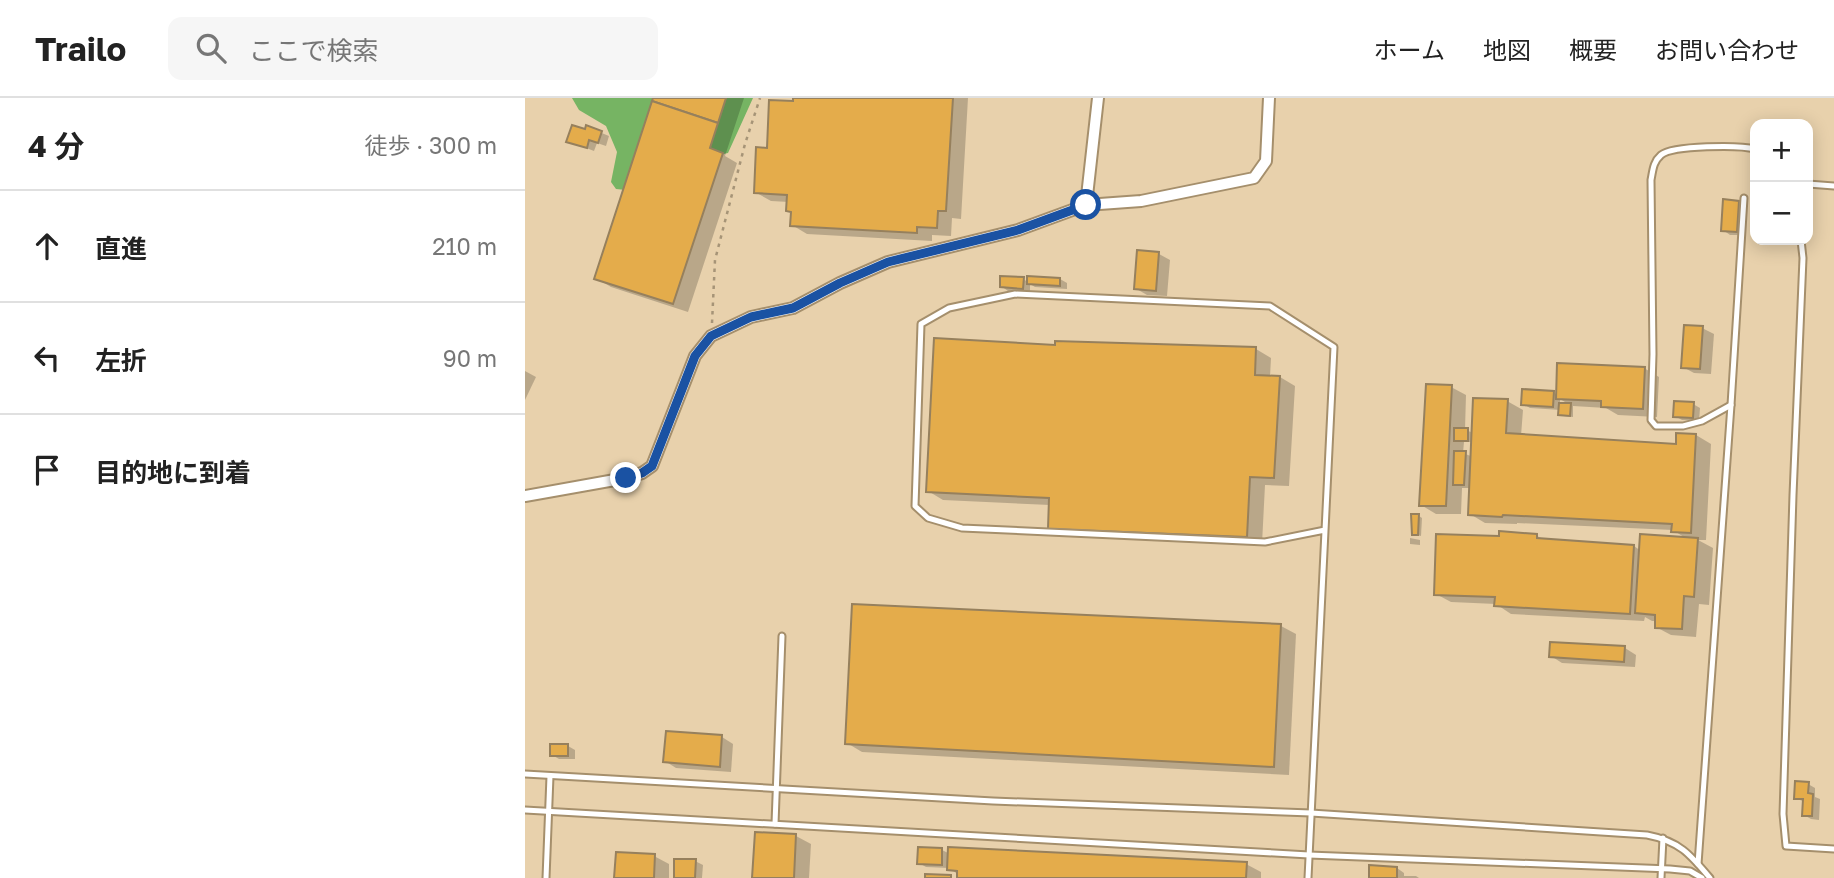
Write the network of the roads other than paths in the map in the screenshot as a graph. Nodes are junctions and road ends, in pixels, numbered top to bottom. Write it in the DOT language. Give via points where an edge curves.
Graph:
graph roads {
  1 [pos="1098,98"];
  2 [pos="1269,98"];
  3 [pos="1750,148"];
  4 [pos="1813,184"];
  5 [pos="1834,186"];
  6 [pos="1744,198"];
  7 [pos="1086,205"];
  8 [pos="1802,245"];
  9 [pos="1731,405"];
  10 [pos="525,496"];
  11 [pos="1325,530"];
  12 [pos="782,636"];
  13 [pos="525,774"];
  14 [pos="550,776"];
  15 [pos="776,789"];
  16 [pos="525,810"];
  17 [pos="549,811"];
  18 [pos="1311,813"];
  19 [pos="775,824"];
  20 [pos="1663,838"];
  21 [pos="1834,849"];
  22 [pos="1310,855"];
  23 [pos="1697,864"];
  24 [pos="1662,869"];
  25 [pos="546,878"];
  26 [pos="1308,878"];
  27 [pos="1661,878"];
  28 [pos="1702,878"];
  29 [pos="1710,878"];
  1 -- 7 [label="street"];
  2 -- 7 [label="street" via="1266,161 1254,178 1141,201"];
  3 -- 9 [label="lane" via="1663,153 1653,163 1651,180 1651,420 1656,426 1683,426"];
  4 -- 5 [label="lane"];
  6 -- 9 [label="lane"];
  7 -- 10 [label="street" via="1018,230 888,262 793,308 751,317 711,336 695,356 652,466 626,478"];
  8 -- 21 [label="lane" via="1783,814 1786,846"];
  9 -- 23 [label="lane"];
  11 -- 11 [label="lane" via="1265,542 962,528 928,518 915,506 921,324 949,308 1015,294 1270,306 1333,347"];
  11 -- 18 [label="lane"];
  12 -- 15 [label="lane"];
  13 -- 14 [label="lane"];
  14 -- 15 [label="lane"];
  14 -- 17 [label="lane"];
  15 -- 18 [label="lane"];
  15 -- 19 [label="lane"];
  16 -- 17 [label="lane"];
  17 -- 19 [label="lane"];
  17 -- 25 [label="lane"];
  18 -- 20 [label="lane"];
  18 -- 22 [label="lane"];
  19 -- 22 [label="lane"];
  20 -- 23 [label="lane" via="1678,845"];
  20 -- 24 [label="lane"];
  22 -- 24 [label="lane"];
  22 -- 26 [label="lane"];
  23 -- 29 [label="lane"];
  24 -- 27 [label="lane"];
  24 -- 28 [label="lane" via="1690,871"];
}
